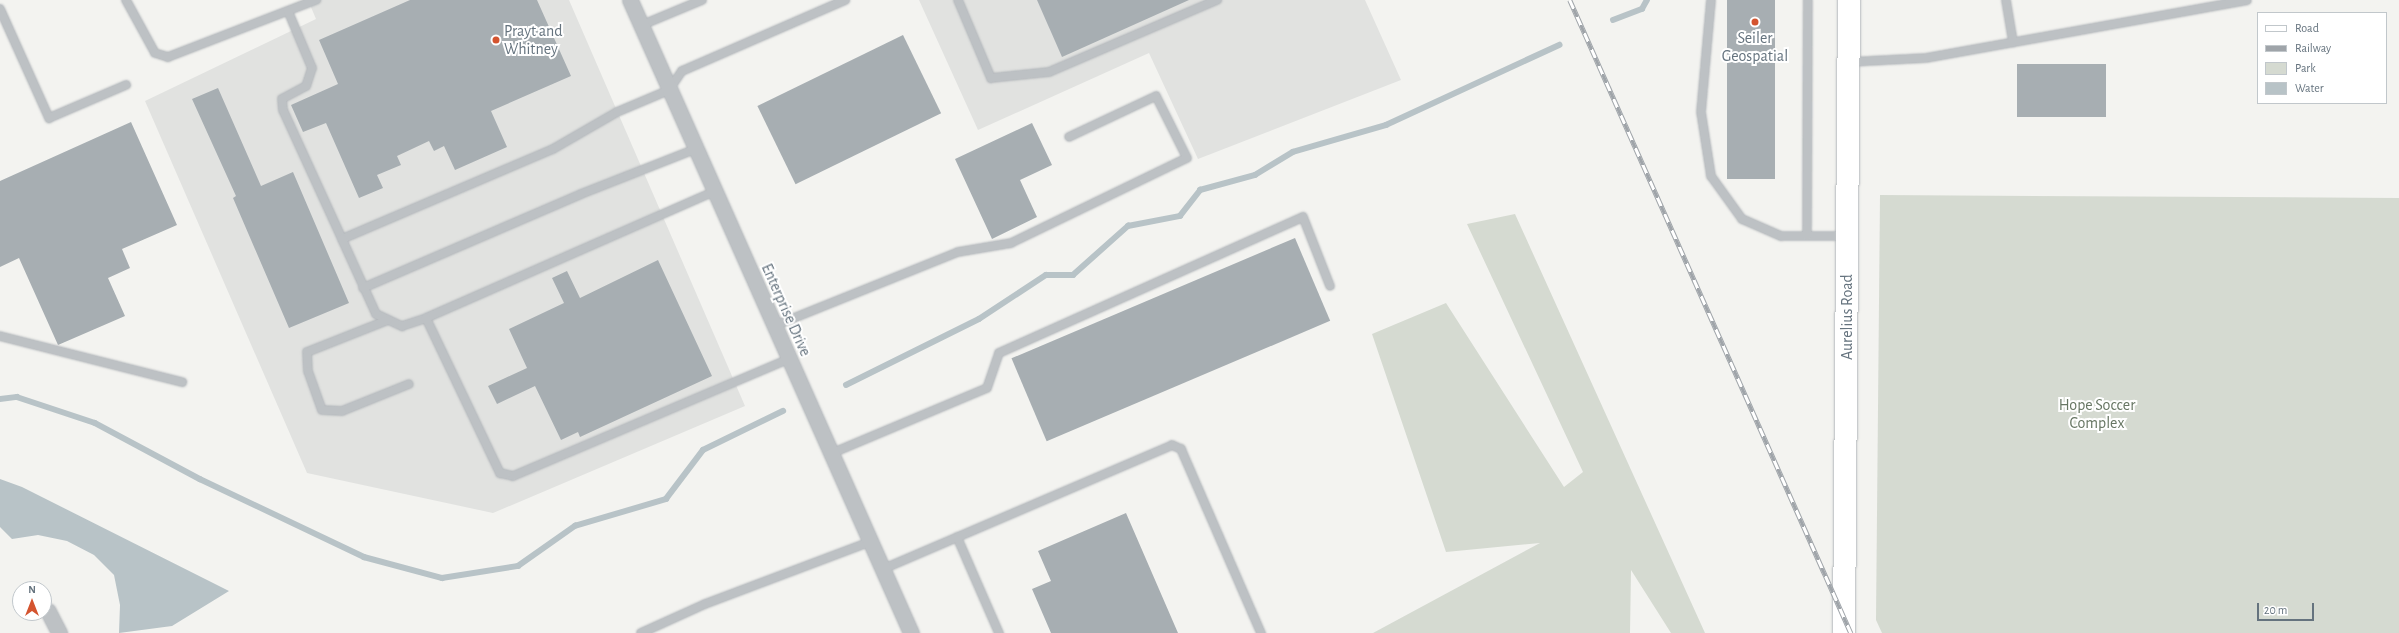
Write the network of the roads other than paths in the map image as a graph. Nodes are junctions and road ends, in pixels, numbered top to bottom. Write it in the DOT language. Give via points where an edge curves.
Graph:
graph roads {
  1 [pos="126,0"];
  2 [pos="316,0"];
  3 [pos="630,0"];
  4 [pos="702,0"];
  5 [pos="845,0"];
  6 [pos="958,0"];
  7 [pos="1217,0"];
  8 [pos="1711,0"];
  9 [pos="1808,0"];
  10 [pos="1849,0"];
  11 [pos="2006,0"];
  12 [pos="2247,0"];
  13 [pos="0,9"];
  14 [pos="288,11"];
  15 [pos="642,25"];
  16 [pos="2013,42"];
  17 [pos="1848,62"];
  18 [pos="126,84"];
  19 [pos="669,90"];
  20 [pos="1069,137"];
  21 [pos="695,149"];
  22 [pos="713,192"];
  23 [pos="1807,236"];
  24 [pos="1847,236"];
  25 [pos="342,239"];
  26 [pos="1330,286"];
  27 [pos="363,288"];
  28 [pos="426,318"];
  29 [pos="388,320"];
  30 [pos="774,326"];
  31 [pos="0,336"];
  32 [pos="788,359"];
  33 [pos="182,382"];
  34 [pos="409,384"];
  35 [pos="830,454"];
  36 [pos="957,537"];
  37 [pos="869,542"];
  38 [pos="883,569"];
  39 [pos="52,619"];
  40 [pos="59,633"];
  41 [pos="641,633"];
  42 [pos="911,633"];
  43 [pos="999,633"];
  44 [pos="1261,633"];
  45 [pos="1844,633"];
  1 -- 14 [label="lane" via="155,53 168,57"];
  2 -- 14 [label="lane"];
  3 -- 15 [label="street, Enterprise Drive"];
  4 -- 15 [label="lane"];
  5 -- 19 [label="lane" via="682,71"];
  6 -- 7 [label="lane" via="991,78 1049,72"];
  8 -- 23 [label="lane" via="1701,112 1710,176 1742,219 1781,236"];
  9 -- 23 [label="lane"];
  10 -- 17 [label="street, Aurelius Road"];
  11 -- 16 [label="lane"];
  12 -- 16 [label="lane"];
  13 -- 18 [label="lane" via="49,118"];
  14 -- 25 [label="lane" via="312,68 306,86 282,99 283,110"];
  15 -- 19 [label="street, Enterprise Drive"];
  16 -- 17 [label="lane" via="1926,58"];
  17 -- 24 [label="street, Aurelius Road"];
  19 -- 21 [label="street, Enterprise Drive"];
  19 -- 25 [label="lane" via="617,112 554,149"];
  20 -- 30 [label="lane" via="1156,96 1187,158 1011,243 958,252"];
  21 -- 22 [label="street, Enterprise Drive"];
  21 -- 27 [label="lane" via="581,194"];
  22 -- 28 [label="lane"];
  22 -- 30 [label="street, Enterprise Drive"];
  23 -- 24 [label="lane"];
  24 -- 45 [label="street, Aurelius Road"];
  25 -- 27 [label="lane"];
  26 -- 35 [label="lane" via="1303,217 999,353 988,388"];
  27 -- 29 [label="lane" via="376,314"];
  28 -- 29 [label="lane" via="402,326"];
  28 -- 32 [label="lane" via="500,473 513,476"];
  29 -- 34 [label="lane" via="307,352 308,371 322,410 342,411"];
  30 -- 32 [label="street, Enterprise Drive"];
  31 -- 33 [label="lane"];
  32 -- 35 [label="street, Enterprise Drive"];
  35 -- 37 [label="street, Enterprise Drive"];
  36 -- 38 [label="lane"];
  36 -- 43 [label="lane"];
  36 -- 44 [label="lane" via="1172,445 1177,446 1181,449"];
  37 -- 38 [label="street, Enterprise Drive"];
  37 -- 41 [label="lane" via="705,604"];
  38 -- 42 [label="street, Enterprise Drive"];
  39 -- 40 [label="street"];
}
